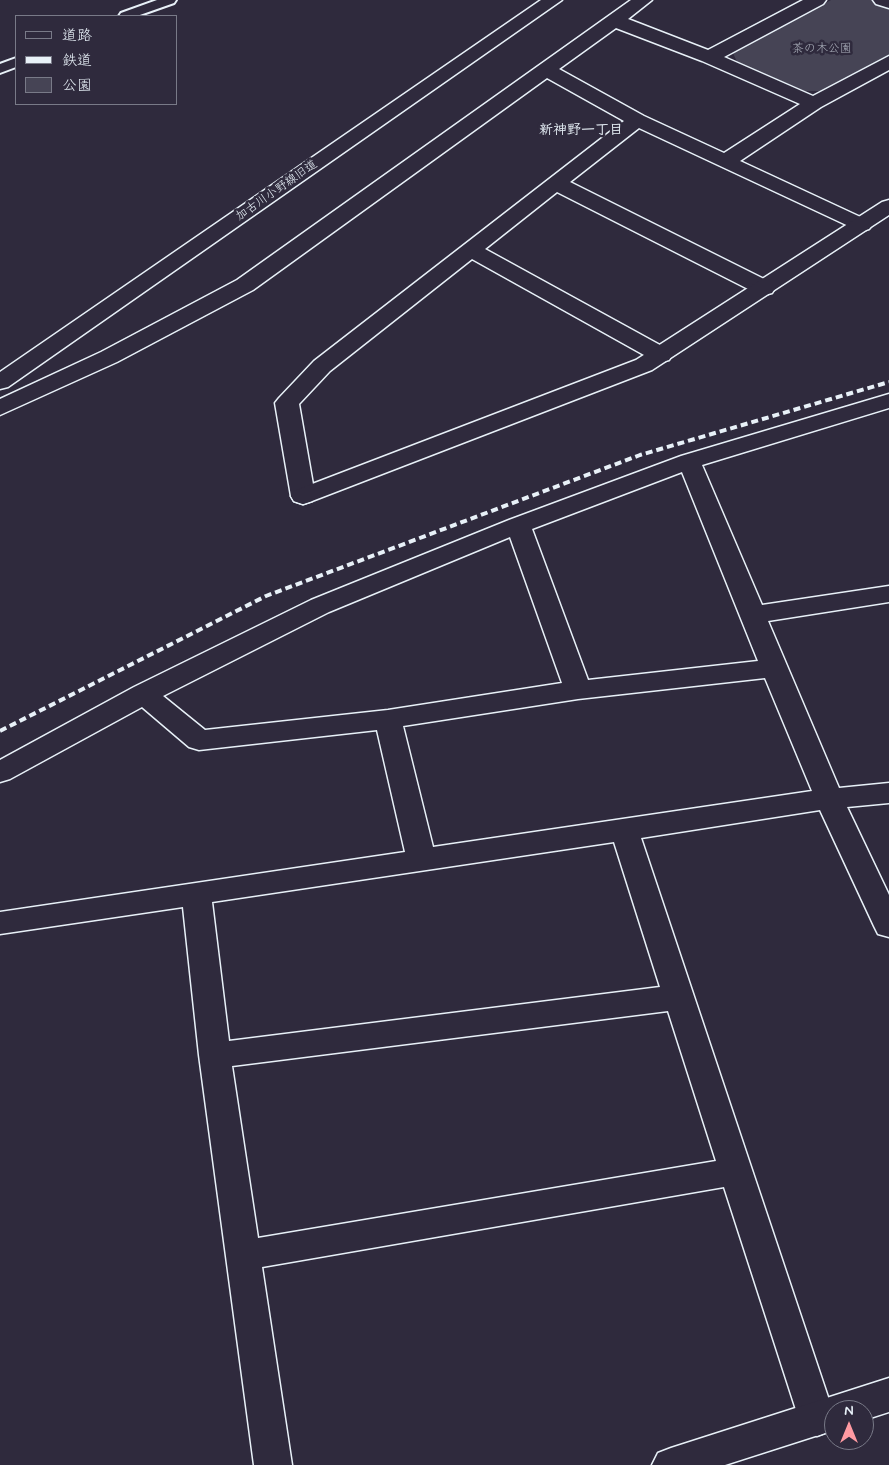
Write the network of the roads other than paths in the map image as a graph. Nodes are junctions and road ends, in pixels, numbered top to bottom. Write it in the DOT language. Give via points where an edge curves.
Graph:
graph roads {
  1 [pos="168,0"];
  2 [pos="553,0"];
  3 [pos="643,0"];
  4 [pos="817,0"];
  5 [pos="882,0"];
  6 [pos="889,3"];
  7 [pos="129,15"];
  8 [pos="613,20"];
  9 [pos="709,57"];
  10 [pos="15,62"];
  11 [pos="889,62"];
  12 [pos="0,69"];
  13 [pos="545,70"];
  14 [pos="814,103"];
  15 [pos="637,120"];
  16 [pos="726,161"];
  17 [pos="555,184"];
  18 [pos="889,206"];
  19 [pos="862,225"];
  20 [pos="470,250"];
  21 [pos="764,288"];
  22 [pos="661,355"];
  23 [pos="0,382"];
  24 [pos="889,400"];
  25 [pos="0,408"];
  26 [pos="689,461"];
  27 [pos="518,526"];
  28 [pos="889,594"];
  29 [pos="752,615"];
  30 [pos="774,668"];
  31 [pos="578,690"];
  32 [pos="144,694"];
  33 [pos="388,719"];
  34 [pos="0,772"];
  35 [pos="889,793"];
  36 [pos="829,799"];
  37 [pos="624,829"];
  38 [pos="422,860"];
  39 [pos="196,894"];
  40 [pos="0,923"];
  41 [pos="889,926"];
  42 [pos="679,997"];
  43 [pos="215,1055"];
  44 [pos="737,1171"];
  45 [pos="244,1255"];
  46 [pos="889,1395"];
  47 [pos="827,1400"];
  48 [pos="874,1400"];
  49 [pos="824,1417"];
  50 [pos="273,1465"];
  51 [pos="671,1465"];
  1 -- 7 [label="lane"];
  2 -- 23 [label="street, 加古川小野線旧道"];
  3 -- 8 [label="street"];
  4 -- 9 [label="street"];
  5 -- 6 [label="street"];
  8 -- 9 [label="street"];
  8 -- 13 [label="street"];
  9 -- 14 [label="street"];
  10 -- 12 [label="lane"];
  11 -- 14 [label="street"];
  13 -- 15 [label="street"];
  13 -- 25 [label="street" via="245,285 110,357"];
  14 -- 16 [label="street"];
  15 -- 16 [label="street"];
  15 -- 17 [label="street"];
  16 -- 19 [label="street"];
  17 -- 20 [label="street"];
  17 -- 21 [label="street"];
  18 -- 19 [label="street"];
  19 -- 21 [label="street"];
  20 -- 22 [label="street"];
  20 -- 22 [label="street" via="322,366 287,403 303,496 644,365"];
  21 -- 22 [label="street"];
  24 -- 26 [label="street"];
  26 -- 27 [label="street"];
  26 -- 29 [label="street"];
  27 -- 31 [label="street"];
  27 -- 32 [label="street" via="320,606"];
  28 -- 29 [label="street"];
  29 -- 30 [label="street"];
  30 -- 31 [label="street"];
  30 -- 36 [label="street"];
  31 -- 33 [label="street"];
  32 -- 33 [label="street" via="200,740"];
  32 -- 34 [label="street"];
  33 -- 38 [label="street"];
  35 -- 36 [label="street"];
  36 -- 37 [label="street"];
  36 -- 41 [label="street"];
  37 -- 38 [label="street"];
  37 -- 42 [label="street"];
  38 -- 39 [label="street"];
  39 -- 40 [label="street"];
  39 -- 43 [label="street"];
  42 -- 43 [label="street"];
  42 -- 44 [label="street"];
  43 -- 45 [label="street"];
  44 -- 45 [label="street"];
  44 -- 47 [label="street"];
  45 -- 50 [label="street"];
  46 -- 48 [label="street"];
  49 -- 51 [label="street"];
}
